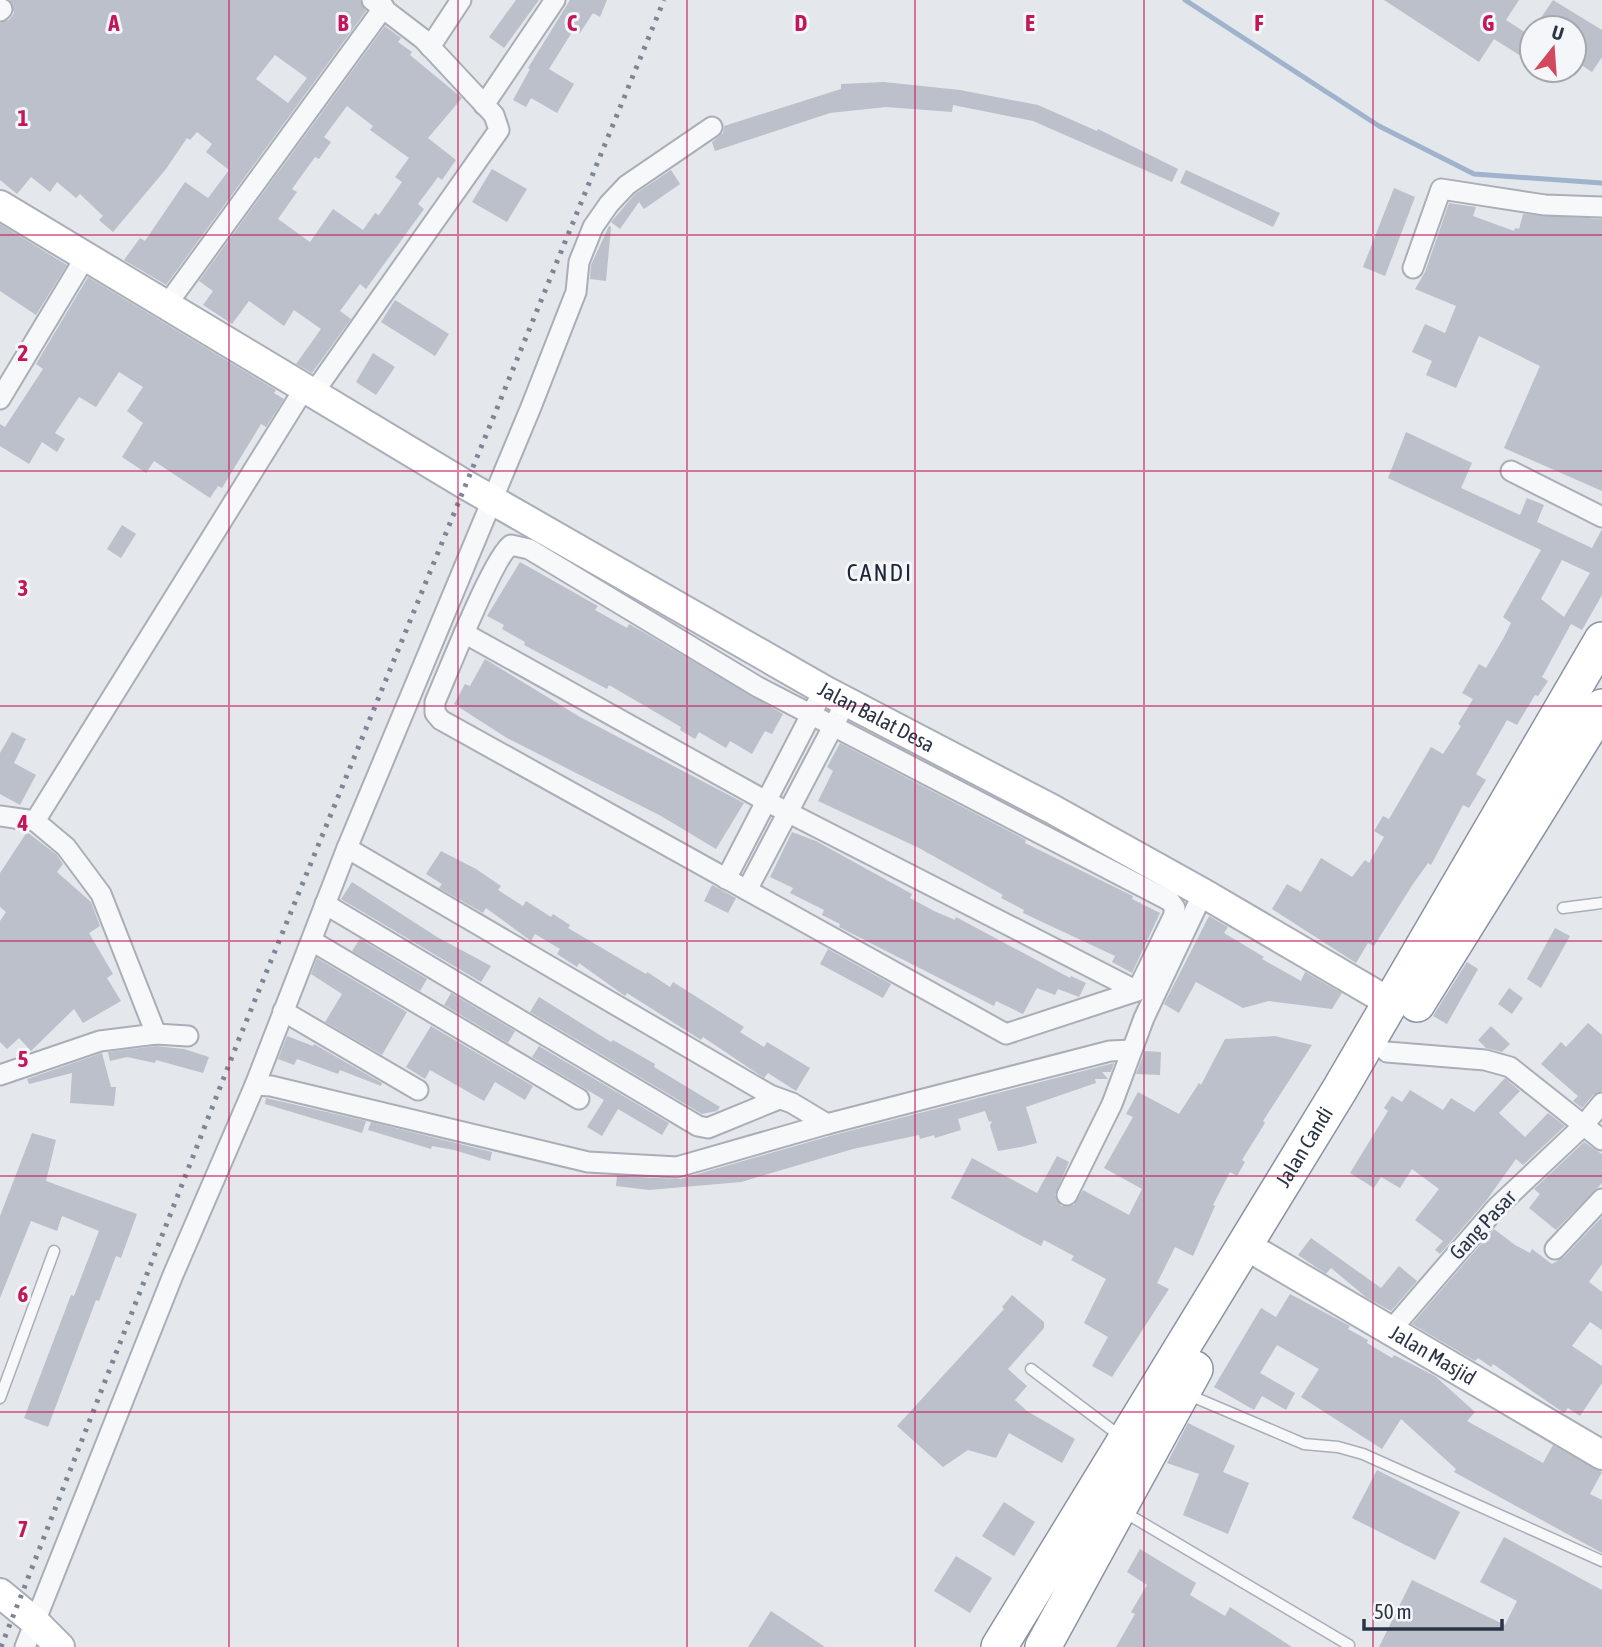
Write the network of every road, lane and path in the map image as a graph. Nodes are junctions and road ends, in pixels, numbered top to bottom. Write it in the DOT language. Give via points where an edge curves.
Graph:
graph roads {
  1 [pos="461,0"];
  2 [pos="555,0"];
  3 [pos="378,4"];
  4 [pos="430,47"];
  5 [pos="484,105"];
  6 [pos="712,127"];
  7 [pos="0,205"];
  8 [pos="1602,207"];
  9 [pos="86,256"];
  10 [pos="1413,268"];
  11 [pos="168,303"];
  12 [pos="308,392"];
  13 [pos="0,398"];
  14 [pos="1511,471"];
  15 [pos="491,499"];
  16 [pos="1602,517"];
  17 [pos="464,633"];
  18 [pos="1602,640"];
  19 [pos="1602,707"];
  20 [pos="828,708"];
  21 [pos="764,800"];
  22 [pos="789,812"];
  23 [pos="0,816"];
  24 [pos="35,821"];
  25 [pos="347,848"];
  26 [pos="726,879"];
  27 [pos="747,890"];
  28 [pos="1203,893"];
  29 [pos="1602,903"];
  30 [pos="325,904"];
  31 [pos="1563,908"];
  32 [pos="312,941"];
  33 [pos="1137,991"];
  34 [pos="1391,1003"];
  35 [pos="284,1011"];
  36 [pos="153,1026"];
  37 [pos="188,1036"];
  38 [pos="1133,1047"];
  39 [pos="1387,1052"];
  40 [pos="0,1075"];
  41 [pos="255,1083"];
  42 [pos="418,1090"];
  43 [pos="579,1099"];
  44 [pos="785,1101"];
  45 [pos="1602,1103"];
  46 [pos="820,1120"];
  47 [pos="1583,1126"];
  48 [pos="1602,1140"];
  49 [pos="1067,1195"];
  50 [pos="1602,1199"];
  51 [pos="1555,1249"];
  52 [pos="54,1251"];
  53 [pos="1262,1255"];
  54 [pos="1390,1331"];
  55 [pos="1031,1369"];
  56 [pos="1181,1392"];
  57 [pos="0,1398"];
  58 [pos="1124,1440"];
  59 [pos="1602,1455"];
  60 [pos="1119,1509"];
  61 [pos="1602,1561"];
  62 [pos="0,1593"];
  63 [pos="29,1634"];
  64 [pos="1011,1643"];
  65 [pos="1349,1645"];
  66 [pos="60,1647"];
  67 [pos="1044,1647"];
  1 -- 4 [label="street"];
  2 -- 5 [label="street"];
  3 -- 4 [label="street"];
  3 -- 11 [label="street"];
  4 -- 5 [label="street"];
  5 -- 12 [label="street" via="498,122 496,136"];
  6 -- 15 [label="street" via="627,185 593,227 579,262 576,292"];
  7 -- 9 [label="street, Jalan Balat Desa"];
  8 -- 10 [label="street" via="1545,205 1441,189"];
  9 -- 11 [label="street, Jalan Balat Desa"];
  9 -- 13 [label="street"];
  11 -- 12 [label="street, Jalan Balat Desa"];
  12 -- 15 [label="street, Jalan Balat Desa"];
  12 -- 24 [label="street"];
  14 -- 16 [label="street"];
  15 -- 20 [label="street, Jalan Balat Desa"];
  15 -- 25 [label="street"];
  17 -- 20 [label="street" via="506,548 521,547 758,687"];
  17 -- 21 [label="street"];
  17 -- 26 [label="street" via="435,702 438,717"];
  18 -- 34 [label="highway, Jalan Candi"];
  19 -- 39 [label="highway, Jalan Candi"];
  20 -- 21 [label="street"];
  20 -- 22 [label="street"];
  20 -- 28 [label="street, Jalan Balat Desa" via="1052,809"];
  20 -- 33 [label="street" via="1173,904 1173,917"];
  21 -- 22 [label="street"];
  21 -- 26 [label="street"];
  22 -- 27 [label="street"];
  22 -- 33 [label="street"];
  23 -- 24 [label="street"];
  24 -- 36 [label="street" via="66,848 101,894"];
  25 -- 30 [label="street"];
  25 -- 44 [label="street"];
  26 -- 27 [label="street"];
  27 -- 33 [label="street" via="1006,1034"];
  28 -- 34 [label="street, Jalan Balat Desa"];
  28 -- 38 [label="street"];
  29 -- 31 [label="lane"];
  30 -- 32 [label="street"];
  30 -- 44 [label="street" via="698,1126 708,1128"];
  32 -- 35 [label="street"];
  32 -- 43 [label="street"];
  34 -- 58 [label="highway, Jalan Candi"];
  35 -- 41 [label="street"];
  35 -- 42 [label="street"];
  36 -- 37 [label="street"];
  36 -- 40 [label="street"];
  38 -- 46 [label="street"];
  38 -- 49 [label="street" via="1112,1104"];
  39 -- 47 [label="street" via="1497,1062 1510,1067"];
  39 -- 53 [label="highway, Jalan Candi"];
  41 -- 46 [label="street" via="620,1166 677,1167"];
  41 -- 63 [label="street"];
  44 -- 46 [label="street"];
  45 -- 47 [label="street, Gang Pasar"];
  47 -- 48 [label="street"];
  47 -- 54 [label="street, Gang Pasar" via="1497,1208"];
  50 -- 51 [label="street"];
  52 -- 57 [label="lane"];
  53 -- 54 [label="street, Jalan Masjid"];
  53 -- 56 [label="highway, Jalan Candi"];
  54 -- 59 [label="street, Jalan Masjid"];
  55 -- 58 [label="lane"];
  56 -- 60 [label="highway, Jalan Candi"];
  56 -- 61 [label="lane" via="1304,1444 1363,1454"];
  58 -- 64 [label="highway, Jalan Candi"];
  60 -- 65 [label="lane"];
  60 -- 67 [label="highway, Jalan Candi"];
  62 -- 63 [label="street"];
  63 -- 66 [label="street"];
}
